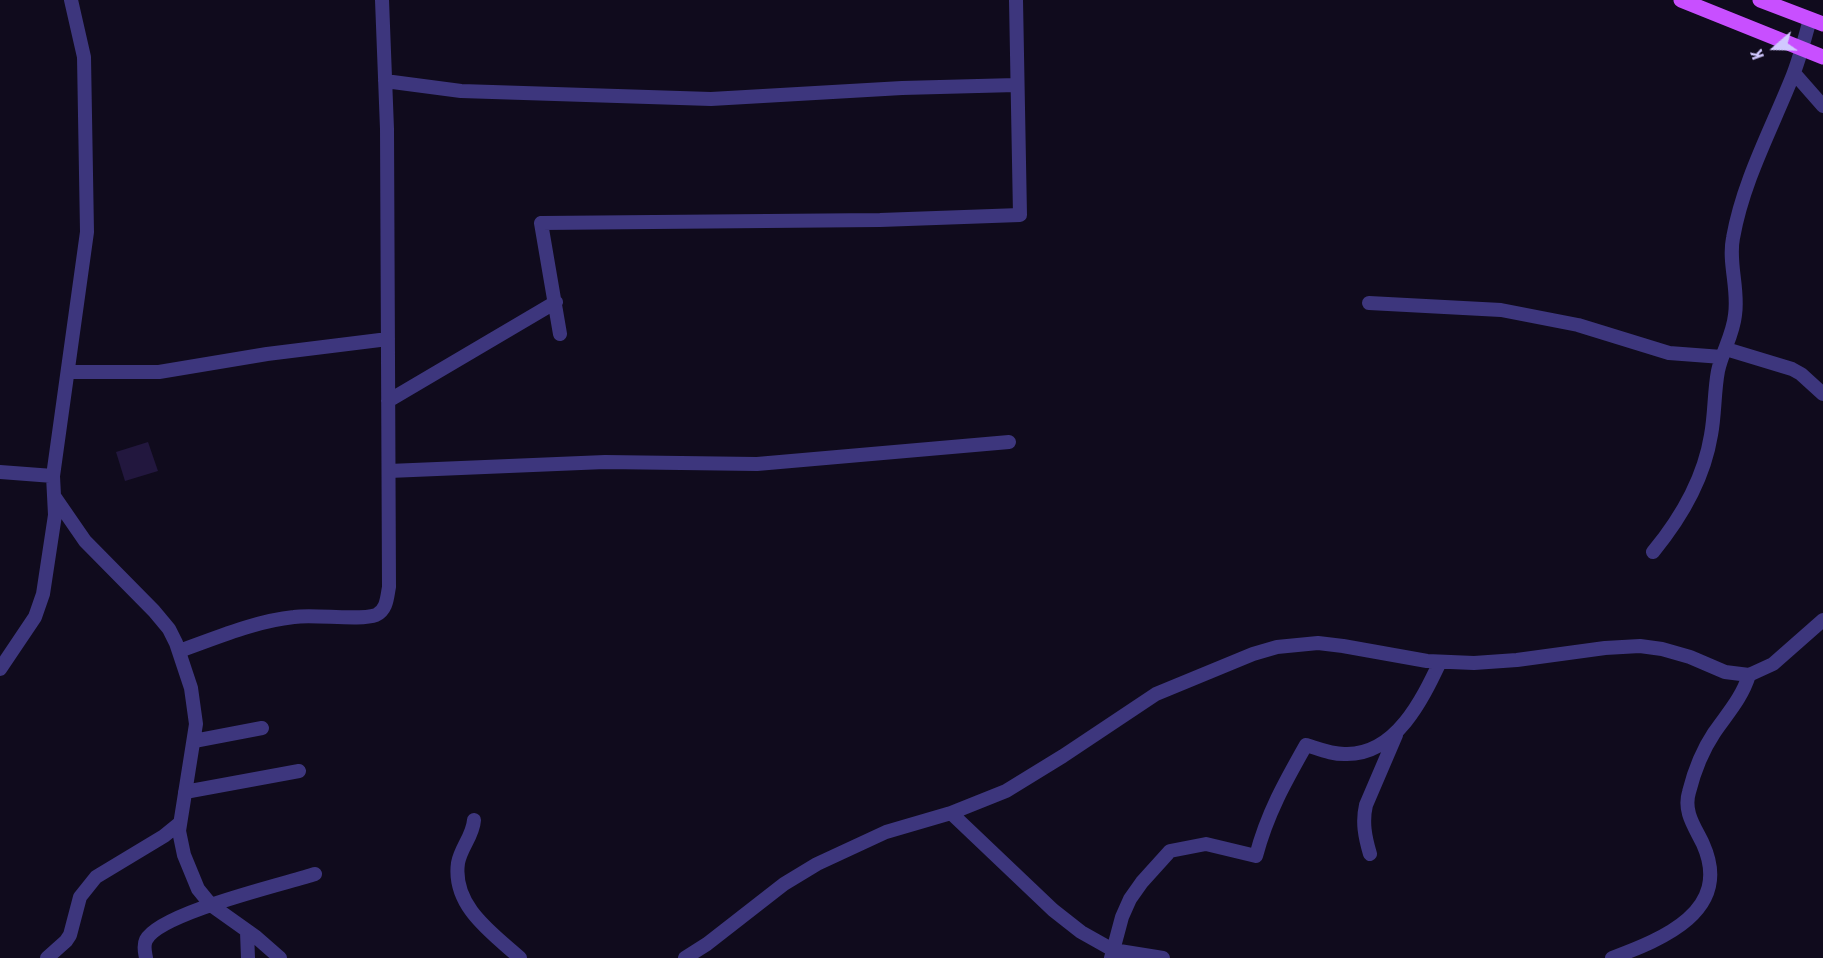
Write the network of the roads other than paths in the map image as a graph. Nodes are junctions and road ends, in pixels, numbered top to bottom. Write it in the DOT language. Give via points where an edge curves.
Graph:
graph roads {
  1 [pos="71,0"];
  2 [pos="382,0"];
  3 [pos="1016,0"];
  4 [pos="1681,0"];
  5 [pos="1760,0"];
  6 [pos="1817,21"];
  7 [pos="1801,49"];
  8 [pos="1823,57"];
  9 [pos="1794,73"];
  10 [pos="385,81"];
  11 [pos="1016,85"];
  12 [pos="1823,106"];
  13 [pos="556,302"];
  14 [pos="1369,303"];
  15 [pos="560,334"];
  16 [pos="388,339"];
  17 [pos="1724,353"];
  18 [pos="68,372"];
  19 [pos="1823,394"];
  20 [pos="388,401"];
  21 [pos="1009,442"];
  22 [pos="389,471"];
  23 [pos="0,472"];
  24 [pos="53,476"];
  25 [pos="54,496"];
  26 [pos="1653,552"];
  27 [pos="1823,620"];
  28 [pos="180,651"];
  29 [pos="1440,662"];
  30 [pos="0,669"];
  31 [pos="1749,675"];
  32 [pos="262,728"];
  33 [pos="1397,733"];
  34 [pos="194,741"];
  35 [pos="299,771"];
  36 [pos="185,792"];
  37 [pos="951,813"];
  38 [pos="474,820"];
  39 [pos="180,824"];
  40 [pos="1370,854"];
  41 [pos="315,874"];
  42 [pos="211,905"];
  43 [pos="247,932"];
  44 [pos="1112,954"];
  45 [pos="47,958"];
  46 [pos="146,958"];
  47 [pos="248,958"];
  48 [pos="280,958"];
  49 [pos="520,958"];
  50 [pos="685,958"];
  51 [pos="1163,958"];
  52 [pos="1612,958"];
  1 -- 18 [label="street" via="84,57 87,232"];
  2 -- 10 [label="street"];
  3 -- 11 [label="street"];
  4 -- 7 [label="main road"];
  5 -- 6 [label="main road"];
  6 -- 7 [label="street"];
  7 -- 8 [label="main road"];
  7 -- 9 [label="street"];
  9 -- 12 [label="street"];
  9 -- 17 [label="street" via="1750,182 1732,239 1736,312"];
  10 -- 11 [label="street" via="461,91 711,99"];
  10 -- 16 [label="street"];
  11 -- 13 [label="street" via="1020,216 541,223"];
  13 -- 15 [label="street"];
  13 -- 20 [label="street"];
  14 -- 17 [label="street" via="1501,309 1578,325 1669,354"];
  16 -- 18 [label="street" via="159,372"];
  16 -- 20 [label="street"];
  17 -- 19 [label="street" via="1792,369"];
  17 -- 26 [label="street" via="1711,438 1701,472 1691,496"];
  18 -- 24 [label="street"];
  20 -- 22 [label="street"];
  21 -- 22 [label="street" via="757,464 605,462"];
  22 -- 28 [label="street" via="388,587 382,612 366,617 291,617 246,627"];
  23 -- 24 [label="street"];
  24 -- 25 [label="street"];
  25 -- 28 [label="street" via="85,541 169,629"];
  25 -- 30 [label="street" via="53,533 43,594 35,617"];
  27 -- 31 [label="street" via="1773,664"];
  28 -- 34 [label="street" via="195,706"];
  29 -- 31 [label="street" via="1490,662 1640,646 1662,648 1725,672"];
  29 -- 33 [label="street" via="1426,691"];
  29 -- 37 [label="street" via="1318,643 1253,654 1156,694 1006,791"];
  31 -- 52 [label="street" via="1741,697 1703,752 1688,796 1689,817 1709,860 1710,887 1697,912 1672,931"];
  32 -- 34 [label="street"];
  33 -- 40 [label="street" via="1366,805 1364,825"];
  33 -- 44 [label="street" via="1374,748 1347,754 1306,745 1263,826 1256,856 1206,843 1170,851 1130,899"];
  34 -- 36 [label="street"];
  35 -- 36 [label="street"];
  36 -- 39 [label="street"];
  37 -- 44 [label="street" via="1053,910"];
  37 -- 50 [label="street" via="886,832 817,864"];
  38 -- 49 [label="street" via="474,831 458,861 460,890 476,916"];
  39 -- 42 [label="street" via="190,873"];
  39 -- 45 [label="street" via="96,877 80,897 66,941"];
  41 -- 42 [label="street"];
  42 -- 43 [label="street"];
  42 -- 46 [label="street" via="157,928 146,940"];
  43 -- 47 [label="street"];
  43 -- 48 [label="street"];
  44 -- 51 [label="street"];
}
